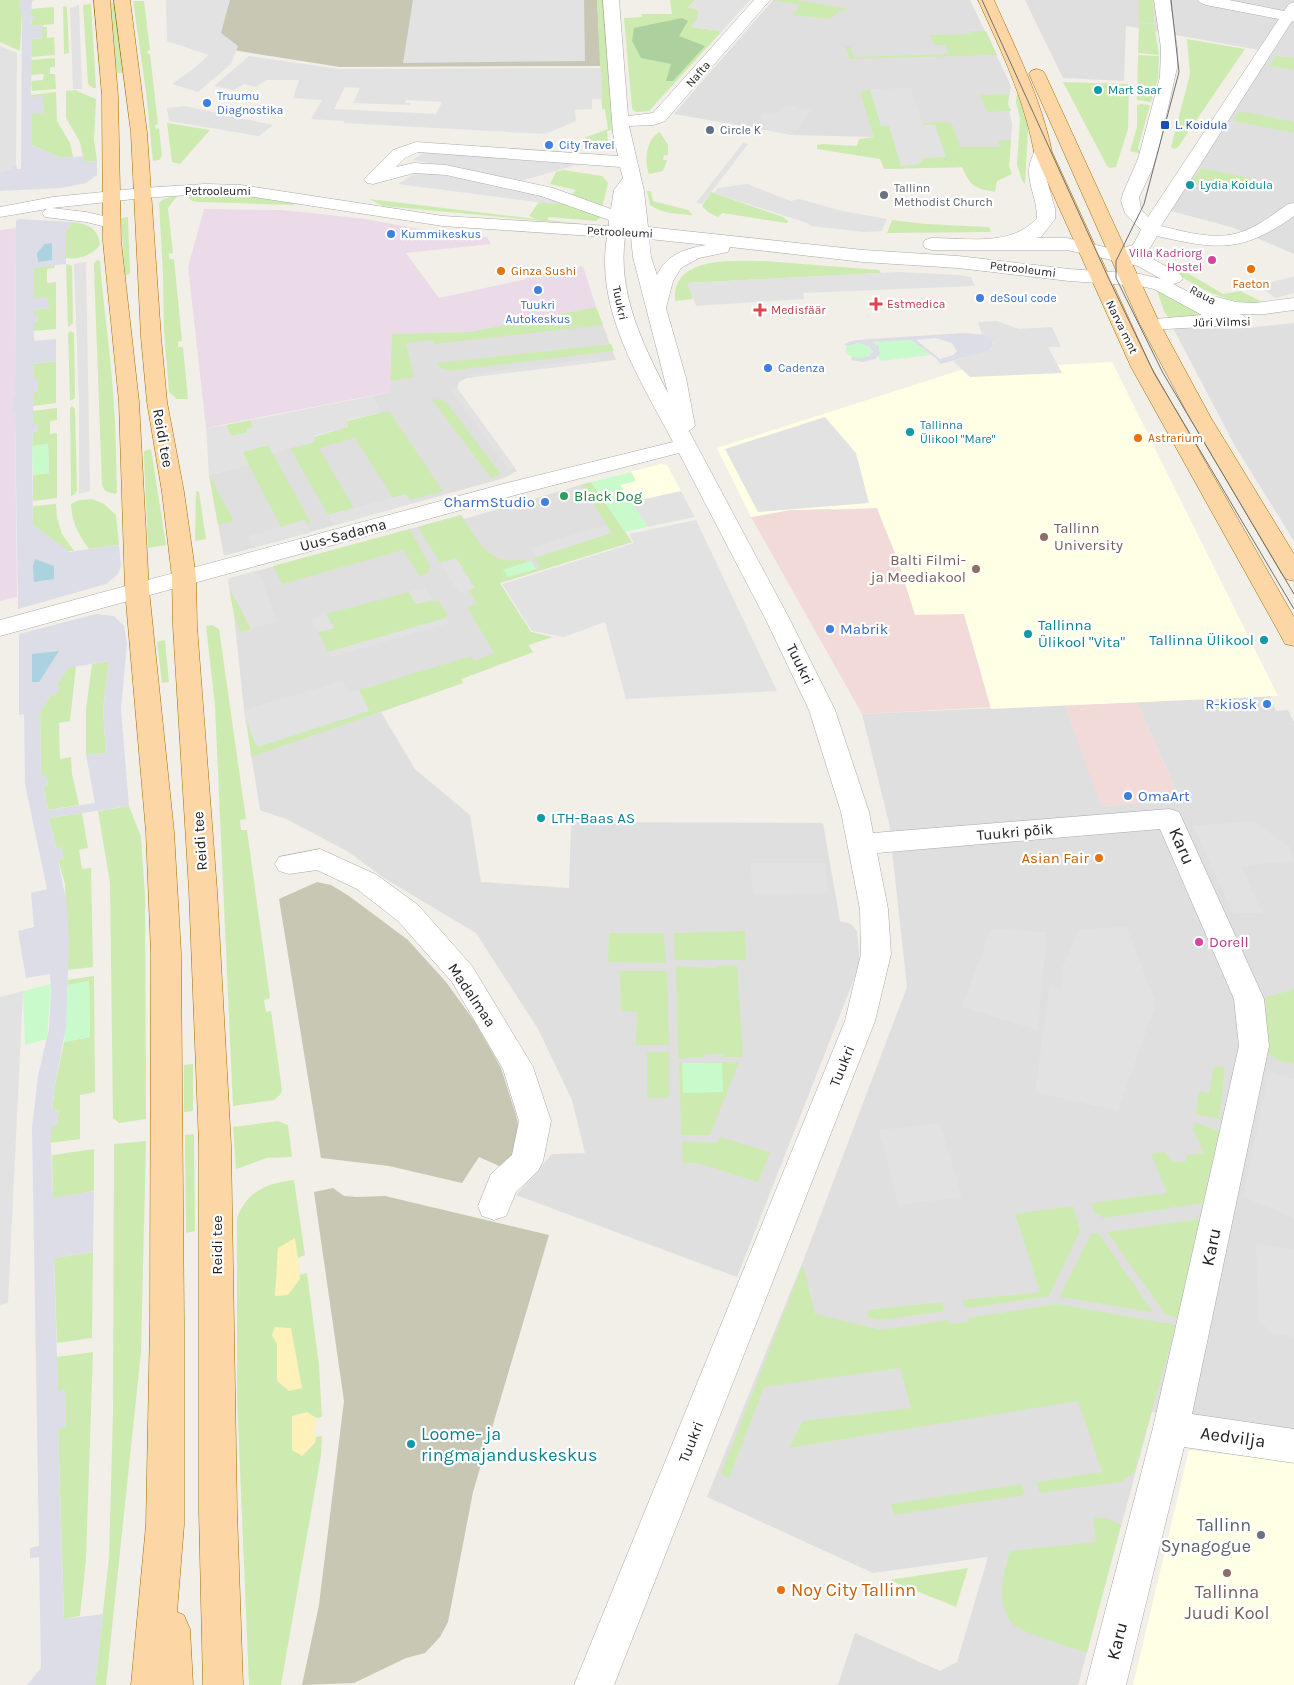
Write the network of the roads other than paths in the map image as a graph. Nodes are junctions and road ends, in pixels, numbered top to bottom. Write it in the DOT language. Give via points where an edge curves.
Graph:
graph roads {
  1 [pos="102,0"];
  2 [pos="122,0"];
  3 [pos="610,0"];
  4 [pos="762,0"];
  5 [pos="986,0"];
  6 [pos="1002,0"];
  7 [pos="1162,0"];
  8 [pos="1206,0"];
  9 [pos="1292,13"];
  10 [pos="620,121"];
  11 [pos="1043,152"];
  12 [pos="630,171"];
  13 [pos="143,189"];
  14 [pos="110,191"];
  15 [pos="363,193"];
  16 [pos="0,196"];
  17 [pos="1294,208"];
  18 [pos="0,213"];
  19 [pos="1101,216"];
  20 [pos="111,223"];
  21 [pos="628,225"];
  22 [pos="541,228"];
  23 [pos="1150,229"];
  24 [pos="1008,242"];
  25 [pos="760,244"];
  26 [pos="1085,248"];
  27 [pos="1118,256"];
  28 [pos="614,258"];
  29 [pos="958,262"];
  30 [pos="1098,276"];
  31 [pos="1128,279"];
  32 [pos="1294,304"];
  33 [pos="656,309"];
  34 [pos="1294,317"];
  35 [pos="1236,319"];
  36 [pos="1150,324"];
  37 [pos="686,445"];
  38 [pos="1294,574"];
  39 [pos="184,577"];
  40 [pos="137,590"];
  41 [pos="0,628"];
  42 [pos="1294,638"];
  43 [pos="1169,819"];
  44 [pos="862,844"];
  45 [pos="289,864"];
  46 [pos="494,1206"];
  47 [pos="1171,1428"];
  48 [pos="1294,1446"];
  49 [pos="165,1525"];
  50 [pos="151,1685"];
  51 [pos="173,1685"];
  52 [pos="223,1685"];
  53 [pos="594,1685"];
  54 [pos="1106,1685"];
  1 -- 14 [label="main road, Reidi tee" via="110,96"];
  2 -- 13 [label="main road, Reidi tee"];
  3 -- 10 [label="street, Tuukri"];
  4 -- 10 [label="street, Nafta" via="659,117"];
  5 -- 11 [label="main road, Narva mnt" via="1032,102 1040,126"];
  6 -- 19 [label="main road, Narva mnt" via="1065,131"];
  7 -- 23 [label="street" via="1168,74 1147,156 1132,190 1130,204"];
  8 -- 9 [label="street"];
  9 -- 23 [label="street"];
  10 -- 12 [label="street, Tuukri"];
  11 -- 24 [label="street" via="1036,173 1046,219 1034,233"];
  11 -- 26 [label="main road, Narva mnt"];
  12 -- 15 [label="street" via="416,147 399,154"];
  12 -- 21 [label="street, Tuukri" via="635,190"];
  13 -- 14 [label="street"];
  13 -- 15 [label="street, Petrooleumi"];
  13 -- 15 [label="street, Petrooleumi" via="219,183"];
  13 -- 39 [label="main road, Reidi tee" via="156,402 173,492"];
  14 -- 16 [label="street"];
  14 -- 18 [label="street"];
  14 -- 20 [label="main road, Reidi tee"];
  15 -- 21 [label="street" via="391,173 414,168 446,170 547,192"];
  15 -- 22 [label="street, Petrooleumi" via="443,221"];
  17 -- 23 [label="street" via="1248,235 1230,240 1189,238"];
  18 -- 20 [label="street" via="46,213"];
  19 -- 26 [label="street" via="1092,242"];
  19 -- 27 [label="main road, Narva mnt"];
  20 -- 40 [label="main road, Reidi tee" via="129,402"];
  21 -- 22 [label="street, Petrooleumi"];
  21 -- 24 [label="street, Petrooleumi" via="876,242"];
  21 -- 25 [label="street, Petrooleumi"];
  21 -- 28 [label="street, Tuukri"];
  21 -- 33 [label="street, Tuukri"];
  22 -- 28 [label="street"];
  23 -- 27 [label="street" via="1140,249"];
  24 -- 26 [label="street, Petrooleumi" via="1056,243"];
  25 -- 29 [label="street, Petrooleumi" via="863,256"];
  25 -- 33 [label="street" via="706,250 683,257 666,273"];
  26 -- 27 [label="street, Petrooleumi"];
  26 -- 29 [label="street" via="1061,255"];
  26 -- 30 [label="main road, Narva mnt"];
  27 -- 31 [label="main road, Narva mnt"];
  27 -- 32 [label="street, Raua" via="1152,265 1225,305 1254,309"];
  28 -- 37 [label="street, Tuukri" via="618,298 626,326"];
  29 -- 30 [label="street, Petrooleumi"];
  30 -- 31 [label="street, Petrooleumi"];
  30 -- 42 [label="main road, Narva mnt" via="1141,367"];
  31 -- 35 [label="street, Raua" via="1161,285 1211,312"];
  31 -- 36 [label="main road, Narva mnt"];
  33 -- 37 [label="street, Tuukri" via="676,378"];
  34 -- 35 [label="street, Jüri Vilmsi" via="1255,321"];
  35 -- 36 [label="street, Jüri Vilmsi"];
  36 -- 38 [label="main road, Narva mnt"];
  37 -- 39 [label="street, Uus-Sadama"];
  37 -- 44 [label="street, Tuukri" via="822,710"];
  39 -- 40 [label="street, Uus-Sadama"];
  39 -- 52 [label="main road, Reidi tee" via="215,1145"];
  40 -- 41 [label="street, Uus-Sadama"];
  40 -- 49 [label="main road, Reidi tee" via="160,832 166,953 168,1323"];
  43 -- 44 [label="street, Tuukri põik"];
  43 -- 47 [label="street, Karu" via="1249,999 1254,1046"];
  44 -- 53 [label="street, Tuukri" via="874,909 876,954 860,1022"];
  45 -- 46 [label="street, Madalmaa" via="320,859 367,882 408,913 462,974 518,1067 535,1121 527,1160 503,1184"];
  47 -- 48 [label="street, Aedvilja"];
  47 -- 54 [label="street, Karu"];
  49 -- 50 [label="main road, Reidi tee"];
  49 -- 51 [label="main road"];
}
